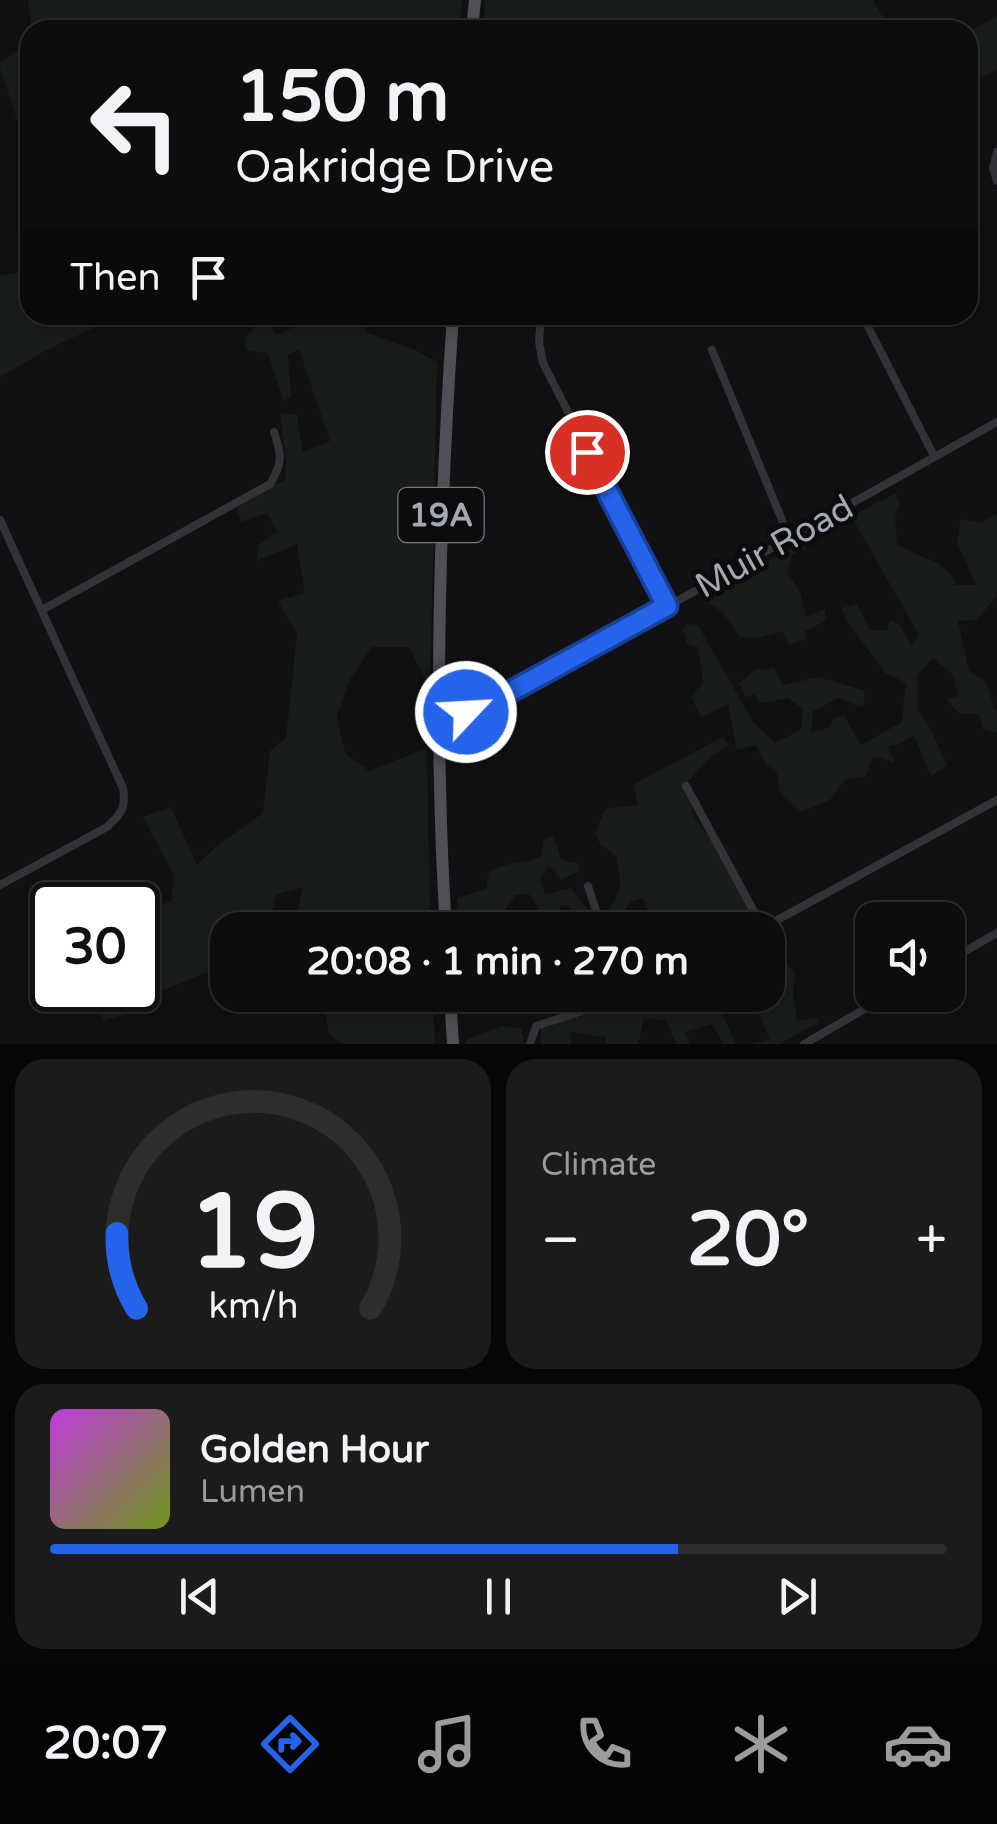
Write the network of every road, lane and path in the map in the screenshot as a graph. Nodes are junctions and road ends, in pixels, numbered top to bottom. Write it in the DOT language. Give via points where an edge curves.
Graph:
graph roads {
  1 [pos="997,152"];
  2 [pos="997,182"];
  3 [pos="451,325"];
  4 [pos="540,325"];
  5 [pos="867,325"];
  6 [pos="712,350"];
  7 [pos="997,422"];
  8 [pos="274,432"];
  9 [pos="934,456"];
  10 [pos="0,520"];
  11 [pos="789,537"];
  12 [pos="667,606"];
  13 [pos="42,610"];
  14 [pos="440,715"];
  15 [pos="686,786"];
  16 [pos="997,800"];
  17 [pos="0,885"];
  18 [pos="588,886"];
  19 [pos="445,912"];
  20 [pos="596,912"];
  21 [pos="752,912"];
  22 [pos="785,916"];
  23 [pos="997,932"];
  24 [pos="965,951"];
  25 [pos="451,1012"];
  26 [pos="579,1012"];
  27 [pos="860,1012"];
  28 [pos="453,1044"];
  29 [pos="530,1044"];
  30 [pos="804,1044"];
  1 -- 2 [label="street"];
  3 -- 14 [label="main road, 19A" via="440,525"];
  4 -- 12 [label="street" via="543,363"];
  5 -- 9 [label="street"];
  6 -- 11 [label="street"];
  7 -- 9 [label="street, Muir Road"];
  8 -- 13 [label="street" via="281,454 270,484"];
  9 -- 11 [label="street, Muir Road"];
  10 -- 13 [label="street"];
  11 -- 12 [label="street, Muir Road"];
  12 -- 14 [label="street, Muir Road" via="477,708"];
  13 -- 17 [label="street" via="125,802 107,827"];
  14 -- 19 [label="main road, 19A"];
  15 -- 21 [label="street"];
  16 -- 22 [label="street"];
  18 -- 20 [label="street"];
  23 -- 24 [label="street"];
  25 -- 28 [label="main road"];
  26 -- 29 [label="street" via="536,1026"];
  27 -- 30 [label="street"];
}
